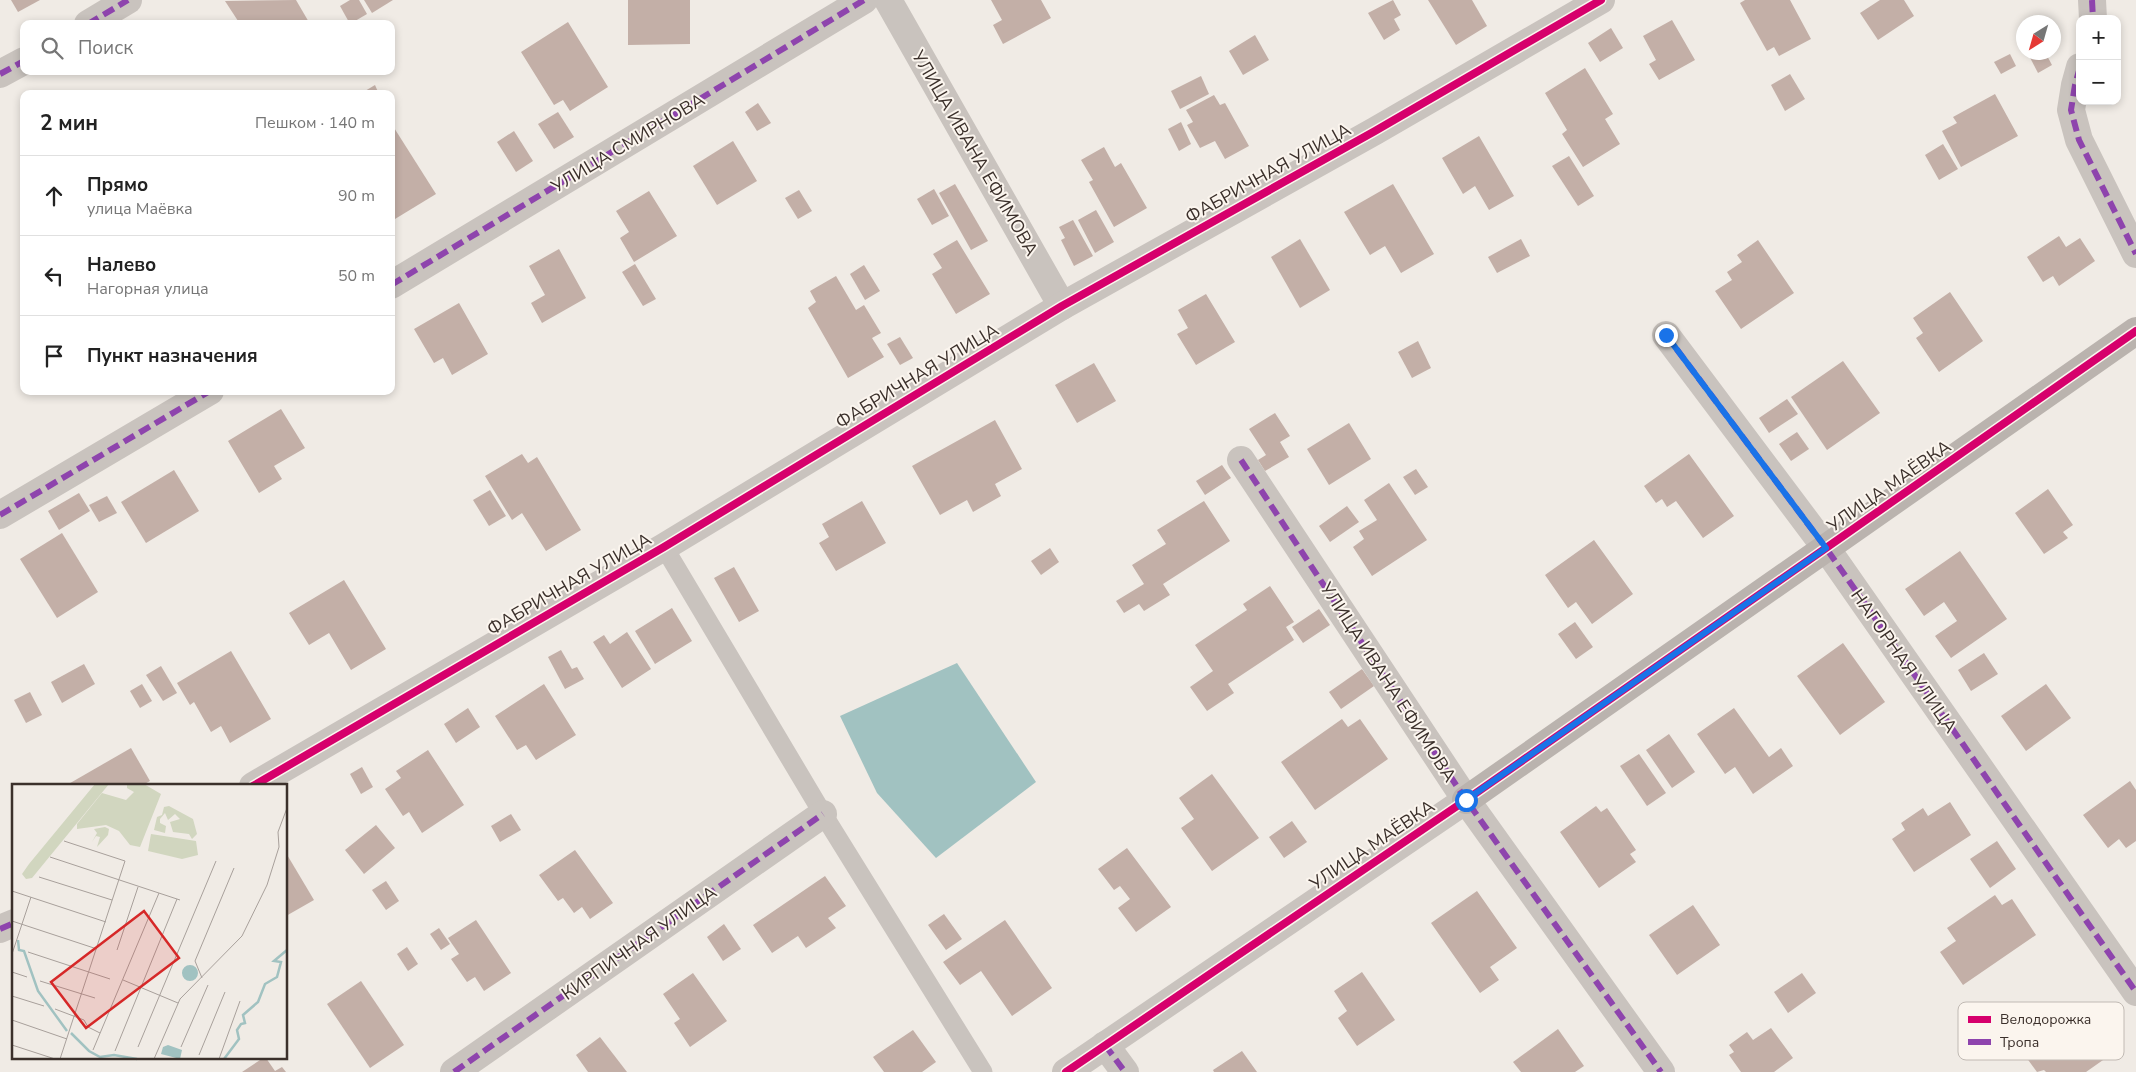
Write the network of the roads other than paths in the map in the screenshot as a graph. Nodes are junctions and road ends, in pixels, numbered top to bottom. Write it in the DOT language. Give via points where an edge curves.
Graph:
graph roads {
  1 [pos="128,0"];
  2 [pos="864,0"];
  3 [pos="888,0"];
  4 [pos="1601,0"];
  5 [pos="2092,0"];
  6 [pos="2093,15"];
  7 [pos="95,20"];
  8 [pos="20,63"];
  9 [pos="0,74"];
  10 [pos="2076,81"];
  11 [pos="2136,254"];
  12 [pos="395,283"];
  13 [pos="1062,306"];
  14 [pos="2136,331"];
  15 [pos="1666,335"];
  16 [pos="203,395"];
  17 [pos="1241,460"];
  18 [pos="0,515"];
  19 [pos="664,547"];
  20 [pos="1826,548"];
  21 [pos="255,784"];
  22 [pos="1466,800"];
  23 [pos="823,814"];
  24 [pos="12,924"];
  25 [pos="0,929"];
  26 [pos="2136,992"];
  27 [pos="1105,1045"];
  28 [pos="454,1072"];
  29 [pos="983,1072"];
  30 [pos="1066,1072"];
  31 [pos="1125,1072"];
  32 [pos="1661,1072"];
  1 -- 7 [label="street"];
  2 -- 12 [label="street, УЛИЦА СМИРНОВА"];
  3 -- 13 [label="street, УЛИЦА ИВАНА ЕФИМОВА"];
  4 -- 13 [label="street, ФАБРИЧНАЯ УЛИЦА"];
  5 -- 6 [label="street"];
  8 -- 9 [label="street"];
  10 -- 11 [label="street" via="2071,110 2079,140"];
  13 -- 19 [label="street, ФАБРИЧНАЯ УЛИЦА"];
  14 -- 20 [label="street, УЛИЦА МАЁВКА"];
  15 -- 20 [label="street, НАГОРНАЯ УЛИЦА"];
  16 -- 18 [label="street"];
  17 -- 22 [label="street, УЛИЦА ИВАНА ЕФИМОВА"];
  19 -- 21 [label="street, ФАБРИЧНАЯ УЛИЦА"];
  19 -- 23 [label="lane"];
  20 -- 22 [label="street, УЛИЦА МАЁВКА"];
  20 -- 26 [label="street, НАГОРНАЯ УЛИЦА"];
  22 -- 27 [label="street, УЛИЦА МАЁВКА"];
  22 -- 32 [label="street, УЛИЦА ИВАНА ЕФИМОВА"];
  23 -- 28 [label="street, КИРПИЧНАЯ УЛИЦА"];
  23 -- 29 [label="lane"];
  24 -- 25 [label="street"];
  27 -- 30 [label="street, УЛИЦА МАЁВКА"];
  27 -- 31 [label="street"];
}
